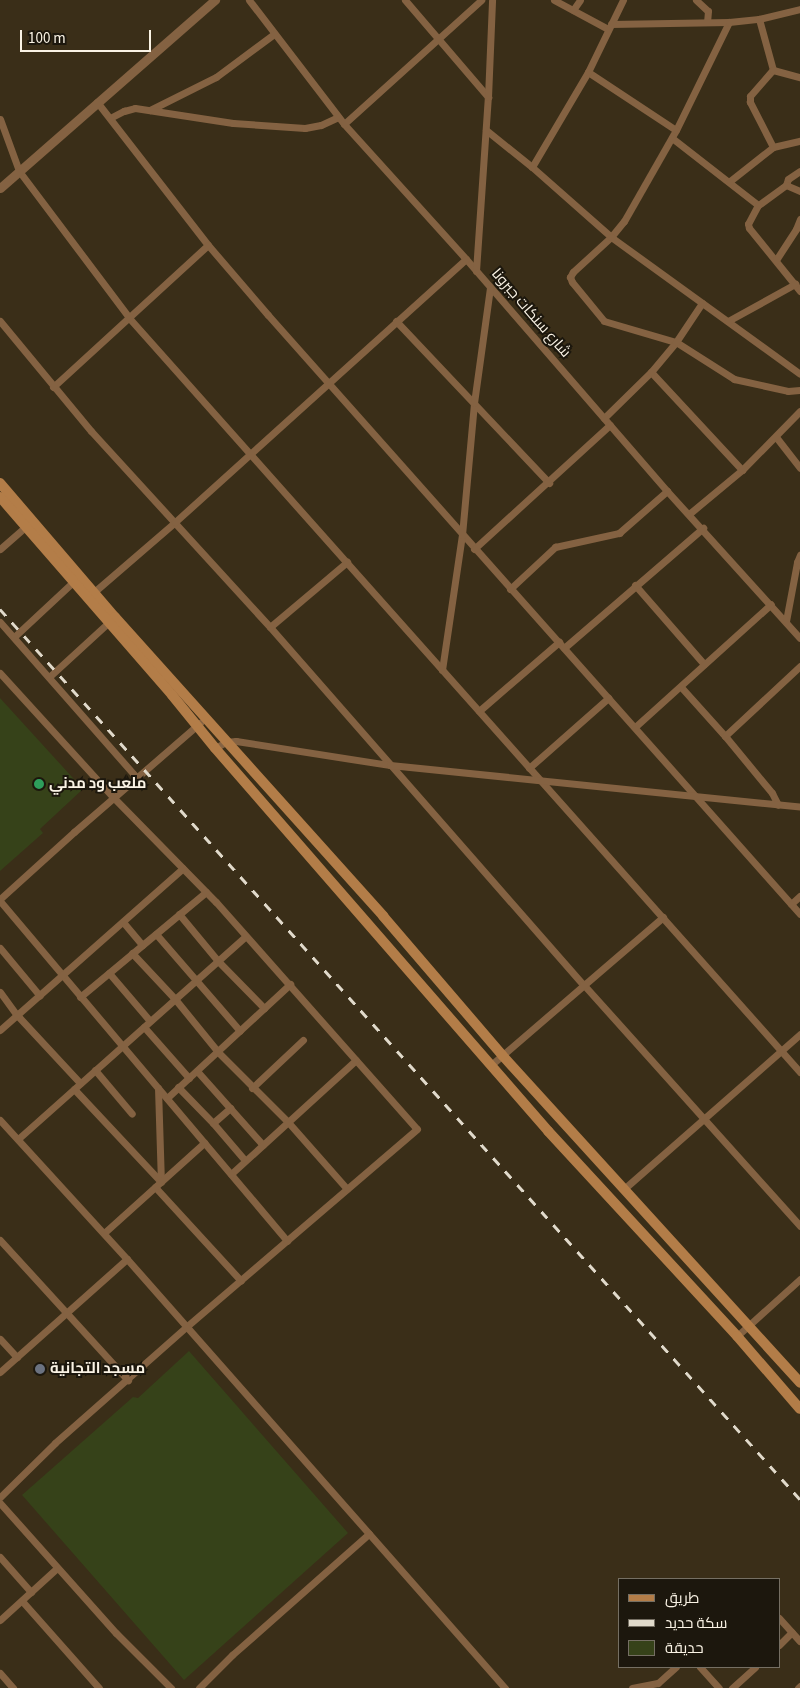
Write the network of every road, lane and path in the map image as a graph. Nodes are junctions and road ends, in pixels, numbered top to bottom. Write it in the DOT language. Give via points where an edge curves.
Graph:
graph roads {
  1 [pos="215,0"];
  2 [pos="249,0"];
  3 [pos="404,0"];
  4 [pos="481,0"];
  5 [pos="492,0"];
  6 [pos="554,0"];
  7 [pos="580,0"];
  8 [pos="623,0"];
  9 [pos="696,0"];
  10 [pos="800,9"];
  11 [pos="573,10"];
  12 [pos="759,18"];
  13 [pos="707,22"];
  14 [pos="729,22"];
  15 [pos="610,26"];
  16 [pos="274,34"];
  17 [pos="437,39"];
  18 [pos="773,70"];
  19 [pos="588,72"];
  20 [pos="800,77"];
  21 [pos="488,97"];
  22 [pos="98,102"];
  23 [pos="150,110"];
  24 [pos="338,116"];
  25 [pos="110,118"];
  26 [pos="0,119"];
  27 [pos="344,124"];
  28 [pos="486,130"];
  29 [pos="676,130"];
  30 [pos="672,138"];
  31 [pos="800,141"];
  32 [pos="773,147"];
  33 [pos="532,168"];
  34 [pos="19,171"];
  35 [pos="800,171"];
  36 [pos="730,181"];
  37 [pos="786,185"];
  38 [pos="0,188"];
  39 [pos="800,191"];
  40 [pos="758,205"];
  41 [pos="800,219"];
  42 [pos="611,237"];
  43 [pos="208,245"];
  44 [pos="466,259"];
  45 [pos="776,260"];
  46 [pos="476,271"];
  47 [pos="795,284"];
  48 [pos="490,288"];
  49 [pos="800,291"];
  50 [pos="702,303"];
  51 [pos="130,319"];
  52 [pos="0,321"];
  53 [pos="396,321"];
  54 [pos="728,321"];
  55 [pos="676,342"];
  56 [pos="651,372"];
  57 [pos="800,374"];
  58 [pos="329,382"];
  59 [pos="53,387"];
  60 [pos="800,390"];
  61 [pos="474,403"];
  62 [pos="800,411"];
  63 [pos="604,418"];
  64 [pos="610,425"];
  65 [pos="776,437"];
  66 [pos="251,454"];
  67 [pos="800,468"];
  68 [pos="742,470"];
  69 [pos="0,482"];
  70 [pos="549,482"];
  71 [pos="667,491"];
  72 [pos="0,497"];
  73 [pos="690,514"];
  74 [pos="175,522"];
  75 [pos="29,524"];
  76 [pos="703,528"];
  77 [pos="462,535"];
  78 [pos="0,549"];
  79 [pos="474,549"];
  80 [pos="800,556"];
  81 [pos="347,562"];
  82 [pos="74,582"];
  83 [pos="635,585"];
  84 [pos="510,589"];
  85 [pos="94,592"];
  86 [pos="771,604"];
  87 [pos="786,621"];
  88 [pos="0,622"];
  89 [pos="108,622"];
  90 [pos="270,627"];
  91 [pos="14,637"];
  92 [pos="800,638"];
  93 [pos="561,645"];
  94 [pos="704,664"];
  95 [pos="800,666"];
  96 [pos="442,670"];
  97 [pos="0,673"];
  98 [pos="49,677"];
  99 [pos="680,686"];
  100 [pos="608,698"];
  101 [pos="479,711"];
  102 [pos="206,718"];
  103 [pos="197,726"];
  104 [pos="635,727"];
  105 [pos="725,736"];
  106 [pos="226,742"];
  107 [pos="215,748"];
  108 [pos="390,765"];
  109 [pos="529,768"];
  110 [pos="136,777"];
  111 [pos="539,779"];
  112 [pos="694,796"];
  113 [pos="113,797"];
  114 [pos="778,805"];
  115 [pos="800,807"];
  116 [pos="183,868"];
  117 [pos="206,892"];
  118 [pos="800,896"];
  119 [pos="0,900"];
  120 [pos="791,904"];
  121 [pos="179,914"];
  122 [pos="800,914"];
  123 [pos="663,917"];
  124 [pos="124,922"];
  125 [pos="156,934"];
  126 [pos="246,936"];
  127 [pos="142,945"];
  128 [pos="0,948"];
  129 [pos="132,953"];
  130 [pos="218,961"];
  131 [pos="109,972"];
  132 [pos="63,976"];
  133 [pos="195,981"];
  134 [pos="290,984"];
  135 [pos="583,984"];
  136 [pos="0,992"];
  137 [pos="40,996"];
  138 [pos="80,997"];
  139 [pos="175,999"];
  140 [pos="264,1008"];
  141 [pos="18,1015"];
  142 [pos="150,1021"];
  143 [pos="144,1026"];
  144 [pos="0,1030"];
  145 [pos="240,1031"];
  146 [pos="800,1034"];
  147 [pos="303,1040"];
  148 [pos="122,1046"];
  149 [pos="781,1051"];
  150 [pos="218,1052"];
  151 [pos="502,1054"];
  152 [pos="356,1060"];
  153 [pos="491,1064"];
  154 [pos="96,1070"];
  155 [pos="197,1071"];
  156 [pos="800,1072"];
  157 [pos="189,1078"];
  158 [pos="77,1086"];
  159 [pos="178,1087"];
  160 [pos="158,1088"];
  161 [pos="252,1088"];
  162 [pos="167,1098"];
  163 [pos="230,1108"];
  164 [pos="132,1114"];
  165 [pos="705,1119"];
  166 [pos="288,1122"];
  167 [pos="1,1123"];
  168 [pos="213,1123"];
  169 [pos="18,1139"];
  170 [pos="204,1143"];
  171 [pos="263,1145"];
  172 [pos="243,1158"];
  173 [pos="231,1174"];
  174 [pos="161,1182"];
  175 [pos="155,1187"];
  176 [pos="625,1188"];
  177 [pos="347,1189"];
  178 [pos="800,1226"];
  179 [pos="104,1233"];
  180 [pos="0,1240"];
  181 [pos="287,1241"];
  182 [pos="127,1259"];
  183 [pos="800,1279"];
  184 [pos="241,1281"];
  185 [pos="67,1312"];
  186 [pos="749,1325"];
  187 [pos="186,1327"];
  188 [pos="737,1336"];
  189 [pos="0,1339"];
  190 [pos="16,1357"];
  191 [pos="0,1372"];
  192 [pos="128,1380"];
  193 [pos="800,1383"];
  194 [pos="800,1409"];
  195 [pos="0,1497"];
  196 [pos="0,1503"];
  197 [pos="369,1534"];
  198 [pos="0,1557"];
  199 [pos="57,1568"];
  200 [pos="31,1592"];
  201 [pos="22,1601"];
  202 [pos="780,1619"];
  203 [pos="0,1620"];
  204 [pos="792,1632"];
  205 [pos="800,1641"];
  206 [pos="780,1644"];
  207 [pos="675,1668"];
  208 [pos="701,1668"];
  209 [pos="754,1668"];
  210 [pos="0,1673"];
  211 [pos="13,1688"];
  212 [pos="99,1688"];
  213 [pos="171,1688"];
  214 [pos="199,1688"];
  215 [pos="505,1688"];
  216 [pos="632,1688"];
  217 [pos="641,1688"];
  218 [pos="719,1688"];
  219 [pos="732,1688"];
  1 -- 22 [label="street"];
  2 -- 16 [label="street, شارع سنكات جبرونا"];
  3 -- 17 [label="street"];
  4 -- 17 [label="street"];
  5 -- 21 [label="street"];
  6 -- 11 [label="street"];
  7 -- 11 [label="street"];
  8 -- 15 [label="street"];
  9 -- 13 [label="street" via="708,11"];
  10 -- 12 [label="street"];
  11 -- 15 [label="street"];
  12 -- 14 [label="street"];
  12 -- 18 [label="street"];
  13 -- 14 [label="street"];
  13 -- 15 [label="street"];
  14 -- 29 [label="street"];
  15 -- 19 [label="street"];
  16 -- 23 [label="street" via="216,77"];
  16 -- 24 [label="street, شارع سنكات جبرونا"];
  17 -- 21 [label="street"];
  17 -- 27 [label="street"];
  18 -- 20 [label="street"];
  18 -- 32 [label="street" via="754,91 750,102"];
  19 -- 29 [label="street"];
  19 -- 33 [label="street"];
  21 -- 28 [label="street"];
  22 -- 25 [label="street"];
  22 -- 34 [label="street"];
  23 -- 24 [label="street" via="233,123 305,128 321,125"];
  23 -- 25 [label="street" via="129,109"];
  24 -- 27 [label="street, شارع سنكات جبرونا"];
  25 -- 43 [label="street"];
  26 -- 34 [label="street"];
  27 -- 44 [label="street, شارع سنكات جبرونا"];
  28 -- 33 [label="street"];
  28 -- 46 [label="street"];
  29 -- 30 [label="street"];
  30 -- 36 [label="street"];
  30 -- 42 [label="street" via="624,221"];
  31 -- 32 [label="street"];
  32 -- 36 [label="street"];
  33 -- 42 [label="street"];
  34 -- 38 [label="street"];
  34 -- 51 [label="street"];
  35 -- 37 [label="street" via="788,179"];
  36 -- 40 [label="street"];
  37 -- 39 [label="street"];
  37 -- 40 [label="street"];
  40 -- 45 [label="street" via="748,220 749,228"];
  41 -- 45 [label="street"];
  42 -- 50 [label="street"];
  42 -- 55 [label="street" via="573,272 572,282 604,321"];
  43 -- 51 [label="street"];
  43 -- 58 [label="street"];
  44 -- 46 [label="street, شارع سنكات جبرونا"];
  44 -- 53 [label="street"];
  45 -- 47 [label="street"];
  46 -- 48 [label="street, شارع سنكات جبرونا"];
  47 -- 49 [label="street"];
  47 -- 54 [label="street"];
  48 -- 61 [label="street"];
  48 -- 63 [label="street, شارع سنكات جبرونا"];
  50 -- 54 [label="street"];
  50 -- 55 [label="street"];
  51 -- 59 [label="street"];
  51 -- 66 [label="street"];
  52 -- 59 [label="street"];
  53 -- 58 [label="street"];
  53 -- 61 [label="street"];
  54 -- 57 [label="street"];
  55 -- 56 [label="street"];
  55 -- 60 [label="street" via="734,379 788,391"];
  56 -- 63 [label="street"];
  56 -- 68 [label="street"];
  58 -- 66 [label="street"];
  58 -- 77 [label="street"];
  59 -- 74 [label="street"];
  61 -- 70 [label="street"];
  61 -- 77 [label="street"];
  62 -- 65 [label="street"];
  63 -- 64 [label="street, شارع سنكات جبرونا"];
  64 -- 70 [label="street"];
  64 -- 71 [label="street, شارع سنكات جبرونا"];
  65 -- 67 [label="street"];
  65 -- 68 [label="street"];
  66 -- 74 [label="street"];
  66 -- 81 [label="street"];
  68 -- 73 [label="street"];
  69 -- 75 [label="main road"];
  70 -- 79 [label="street"];
  71 -- 73 [label="street, شارع سنكات جبرونا"];
  71 -- 84 [label="street" via="620,533 556,547"];
  72 -- 75 [label="main road"];
  73 -- 76 [label="street, شارع سنكات جبرونا"];
  74 -- 85 [label="street"];
  74 -- 90 [label="street"];
  75 -- 78 [label="street"];
  75 -- 82 [label="main road"];
  75 -- 85 [label="main road"];
  76 -- 83 [label="street"];
  76 -- 86 [label="street, شارع سنكات جبرونا"];
  77 -- 79 [label="street"];
  77 -- 96 [label="street"];
  79 -- 84 [label="street"];
  80 -- 87 [label="street"];
  81 -- 90 [label="street"];
  81 -- 96 [label="street"];
  82 -- 89 [label="main road"];
  82 -- 91 [label="street"];
  83 -- 93 [label="street"];
  83 -- 94 [label="street"];
  84 -- 93 [label="street"];
  85 -- 102 [label="main road"];
  86 -- 87 [label="street, شارع سنكات جبرونا"];
  86 -- 94 [label="street"];
  87 -- 92 [label="street, شارع سنكات جبرونا"];
  88 -- 91 [label="street"];
  89 -- 98 [label="street"];
  89 -- 103 [label="main road"];
  90 -- 108 [label="street"];
  91 -- 98 [label="street"];
  93 -- 100 [label="street"];
  93 -- 101 [label="street"];
  94 -- 99 [label="street"];
  95 -- 105 [label="street"];
  96 -- 101 [label="street"];
  97 -- 113 [label="street"];
  98 -- 110 [label="street"];
  99 -- 104 [label="street"];
  99 -- 105 [label="street"];
  100 -- 104 [label="street"];
  100 -- 109 [label="street"];
  101 -- 109 [label="street"];
  102 -- 103 [label="street"];
  102 -- 106 [label="main road"];
  103 -- 107 [label="main road"];
  103 -- 110 [label="street"];
  104 -- 112 [label="street"];
  105 -- 114 [label="street" via="772,793"];
  106 -- 107 [label="street"];
  106 -- 108 [label="street"];
  106 -- 151 [label="main road"];
  107 -- 153 [label="main road"];
  108 -- 111 [label="street"];
  108 -- 135 [label="street"];
  109 -- 111 [label="street"];
  110 -- 113 [label="street"];
  111 -- 112 [label="street"];
  111 -- 123 [label="street"];
  112 -- 114 [label="street"];
  112 -- 120 [label="street"];
  113 -- 116 [label="street"];
  113 -- 119 [label="street"];
  114 -- 115 [label="street"];
  116 -- 117 [label="street"];
  116 -- 124 [label="street"];
  117 -- 121 [label="street"];
  117 -- 126 [label="street"];
  118 -- 120 [label="street"];
  119 -- 132 [label="street"];
  120 -- 122 [label="street"];
  121 -- 125 [label="street"];
  121 -- 130 [label="street"];
  123 -- 135 [label="street"];
  123 -- 149 [label="street"];
  124 -- 127 [label="street"];
  124 -- 132 [label="street"];
  125 -- 127 [label="street"];
  125 -- 133 [label="street"];
  126 -- 130 [label="street"];
  126 -- 134 [label="street"];
  127 -- 129 [label="street"];
  128 -- 137 [label="street"];
  129 -- 131 [label="street"];
  129 -- 139 [label="street"];
  130 -- 133 [label="street"];
  130 -- 140 [label="street"];
  131 -- 138 [label="street"];
  131 -- 142 [label="street"];
  132 -- 137 [label="street"];
  132 -- 138 [label="street"];
  133 -- 139 [label="street"];
  133 -- 145 [label="street"];
  134 -- 140 [label="street"];
  134 -- 152 [label="street"];
  135 -- 151 [label="street"];
  135 -- 165 [label="street"];
  136 -- 141 [label="street"];
  137 -- 141 [label="street"];
  138 -- 148 [label="street"];
  139 -- 142 [label="street"];
  139 -- 150 [label="street"];
  140 -- 145 [label="street"];
  141 -- 144 [label="street"];
  141 -- 158 [label="street"];
  142 -- 143 [label="street"];
  143 -- 148 [label="street"];
  143 -- 157 [label="street"];
  145 -- 150 [label="street"];
  146 -- 149 [label="street"];
  147 -- 161 [label="street"];
  148 -- 154 [label="street"];
  148 -- 160 [label="street"];
  149 -- 156 [label="street"];
  149 -- 165 [label="street"];
  150 -- 155 [label="street"];
  150 -- 161 [label="street"];
  151 -- 153 [label="street"];
  151 -- 176 [label="main road"];
  152 -- 166 [label="street"];
  152 -- 177 [label="street" via="417,1129"];
  153 -- 188 [label="main road" via="548,1131"];
  154 -- 158 [label="street"];
  154 -- 164 [label="street"];
  155 -- 157 [label="street"];
  155 -- 163 [label="street"];
  157 -- 159 [label="street"];
  158 -- 169 [label="street"];
  158 -- 174 [label="street"];
  159 -- 162 [label="street"];
  159 -- 168 [label="street"];
  160 -- 162 [label="street"];
  160 -- 174 [label="street"];
  161 -- 166 [label="street"];
  162 -- 170 [label="street"];
  163 -- 168 [label="street"];
  163 -- 171 [label="street"];
  165 -- 176 [label="street"];
  165 -- 178 [label="street"];
  166 -- 171 [label="street"];
  166 -- 177 [label="street"];
  167 -- 169 [label="street"];
  168 -- 172 [label="street"];
  169 -- 179 [label="street"];
  170 -- 173 [label="street"];
  170 -- 174 [label="street"];
  171 -- 173 [label="street"];
  173 -- 181 [label="street"];
  174 -- 175 [label="street"];
  175 -- 179 [label="street"];
  175 -- 184 [label="street"];
  176 -- 186 [label="main road"];
  177 -- 181 [label="street"];
  179 -- 182 [label="street"];
  180 -- 185 [label="street"];
  181 -- 184 [label="street"];
  182 -- 185 [label="street"];
  182 -- 187 [label="street"];
  183 -- 186 [label="street"];
  184 -- 187 [label="street"];
  185 -- 190 [label="street"];
  185 -- 192 [label="street"];
  186 -- 188 [label="street"];
  186 -- 193 [label="main road"];
  187 -- 192 [label="street"];
  187 -- 197 [label="street"];
  188 -- 194 [label="main road"];
  189 -- 190 [label="street"];
  190 -- 191 [label="street"];
  192 -- 195 [label="street" via="55,1443"];
  196 -- 199 [label="street"];
  197 -- 214 [label="street"];
  197 -- 215 [label="street"];
  198 -- 200 [label="street"];
  199 -- 200 [label="street"];
  199 -- 213 [label="street"];
  200 -- 201 [label="street"];
  201 -- 203 [label="street"];
  201 -- 212 [label="street"];
  202 -- 204 [label="street"];
  204 -- 205 [label="street"];
  204 -- 206 [label="street"];
  207 -- 217 [label="street" via="658,1683"];
  208 -- 218 [label="street"];
  209 -- 219 [label="street"];
  210 -- 211 [label="street"];
  216 -- 217 [label="street"];
}
